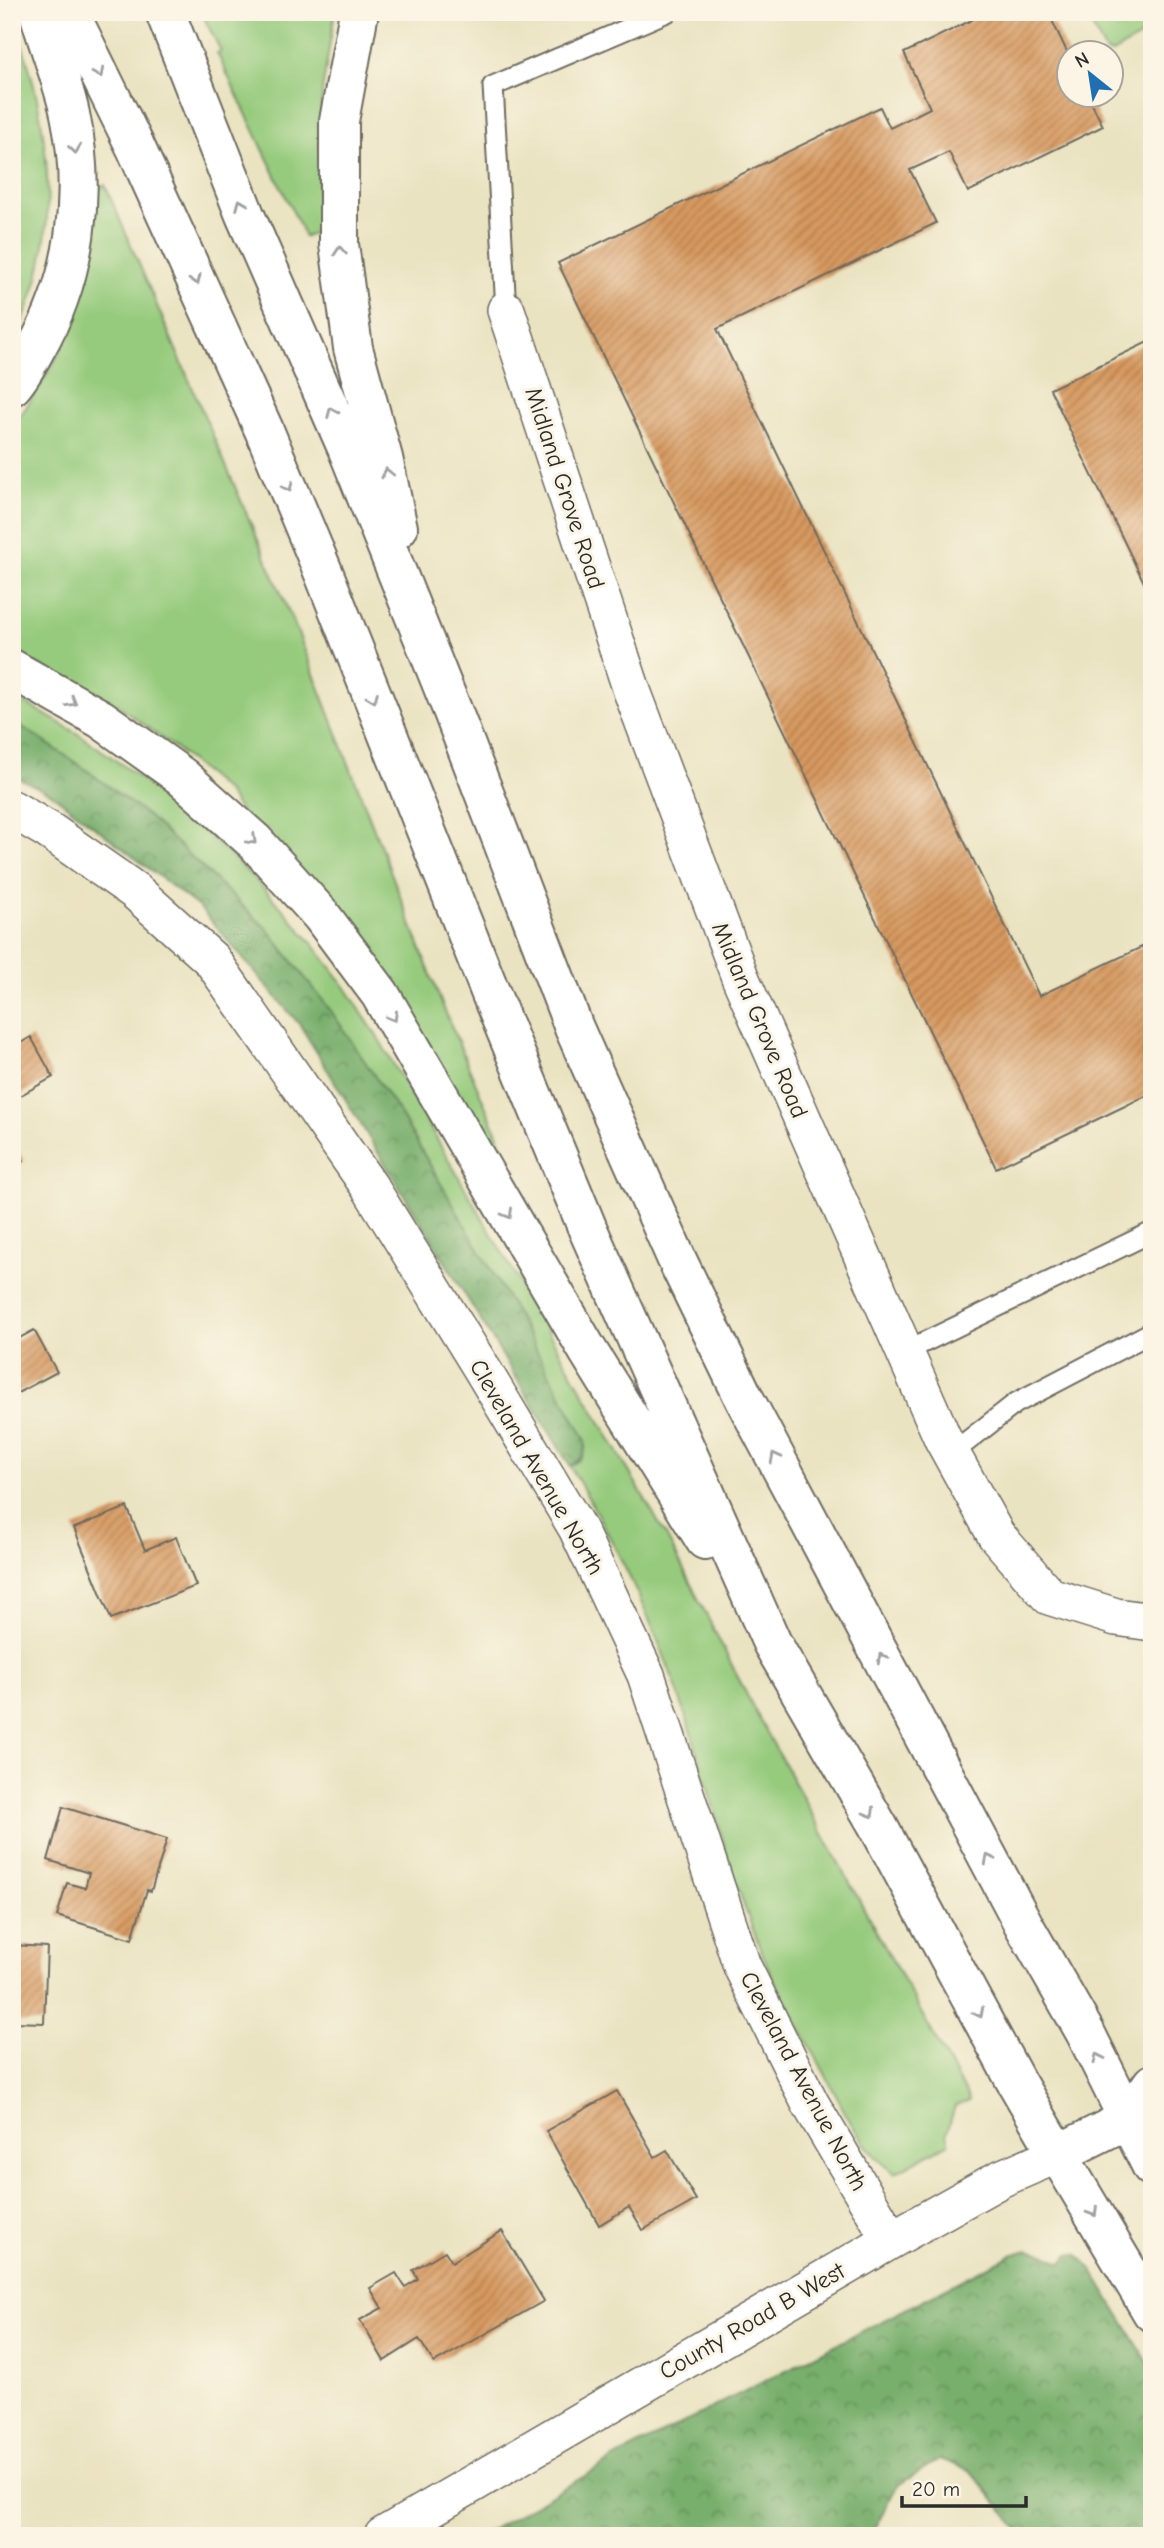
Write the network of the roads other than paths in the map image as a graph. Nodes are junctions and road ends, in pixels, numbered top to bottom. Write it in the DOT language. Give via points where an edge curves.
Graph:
graph roads {
  1 [pos="39,12"];
  2 [pos="69,12"];
  3 [pos="165,12"];
  4 [pos="359,12"];
  5 [pos="667,12"];
  6 [pos="506,310"];
  7 [pos="12,386"];
  8 [pos="403,589"];
  9 [pos="12,668"];
  10 [pos="12,809"];
  11 [pos="1152,1232"];
  12 [pos="1152,1332"];
  13 [pos="904,1352"];
  14 [pos="951,1454"];
  15 [pos="1152,1622"];
  16 [pos="772,1643"];
  17 [pos="1152,2084"];
  18 [pos="1140,2120"];
  19 [pos="1058,2154"];
  20 [pos="1152,2167"];
  21 [pos="891,2240"];
  22 [pos="1152,2312"];
  23 [pos="383,2536"];
  1 -- 7 [label="main road, one-way" via="70,113 78,167 77,222 67,275 49,326"];
  2 -- 16 [label="main road, one-way" via="264,430 589,1232"];
  8 -- 3 [label="main road, one-way"];
  8 -- 4 [label="main road, one-way" via="397,518 353,348 339,244 339,121"];
  5 -- 6 [label="lane" via="493,86"];
  6 -- 13 [label="street, Midland Grove Road" via="632,691 740,977"];
  18 -- 8 [label="main road, one-way" via="1026,1929 745,1400 684,1274 569,1015"];
  9 -- 16 [label="main road, one-way" via="101,719 181,776 255,842 321,915 380,995 588,1351"];
  10 -- 21 [label="street, Cleveland Avenue North" via="135,891 212,960 371,1189 482,1369 577,1528 646,1675 742,1966 810,2103"];
  11 -- 13 [label="lane"];
  12 -- 14 [label="lane" via="1016,1403"];
  13 -- 14 [label="street, Midland Grove Road"];
  14 -- 15 [label="street, Midland Grove Road" via="996,1535 1049,1596 1116,1617"];
  16 -- 19 [label="main road, one-way"];
  17 -- 18 [label="main road, County Road B West"];
  18 -- 19 [label="main road, County Road B West"];
  18 -- 20 [label="main road"];
  19 -- 21 [label="street, County Road B West" via="1000,2179"];
  19 -- 22 [label="main road, one-way"];
  21 -- 23 [label="street, County Road B West"];
}
